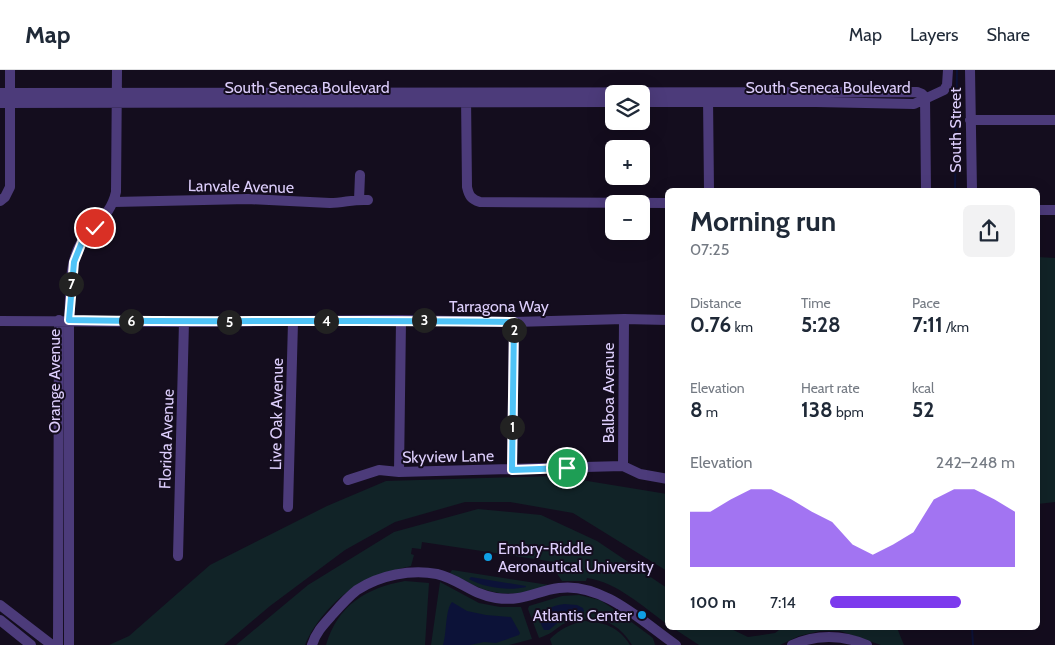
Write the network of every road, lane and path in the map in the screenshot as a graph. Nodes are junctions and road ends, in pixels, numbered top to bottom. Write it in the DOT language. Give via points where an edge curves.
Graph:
graph roads {
  1 [pos="10,70"];
  2 [pos="117,70"];
  3 [pos="948,70"];
  4 [pos="970,70"];
  5 [pos="117,97"];
  6 [pos="466,97"];
  7 [pos="589,97"];
  8 [pos="708,97"];
  9 [pos="5,98"];
  10 [pos="925,98"];
  11 [pos="605,100"];
  12 [pos="650,101"];
  13 [pos="970,120"];
  14 [pos="1055,120"];
  15 [pos="360,175"];
  16 [pos="709,188"];
  17 [pos="926,188"];
  18 [pos="972,188"];
  19 [pos="0,200"];
  20 [pos="114,202"];
  21 [pos="665,203"];
  22 [pos="1040,210"];
  23 [pos="1055,210"];
  24 [pos="624,319"];
  25 [pos="64,320"];
  26 [pos="401,320"];
  27 [pos="665,320"];
  28 [pos="0,321"];
  29 [pos="184,322"];
  30 [pos="293,322"];
  31 [pos="514,322"];
  32 [pos="623,466"];
  33 [pos="512,470"];
  34 [pos="399,472"];
  35 [pos="64,478"];
  36 [pos="665,478"];
  37 [pos="348,480"];
  38 [pos="288,507"];
  39 [pos="58,547"];
  40 [pos="69,548"];
  41 [pos="178,556"];
  42 [pos="0,604"];
  43 [pos="0,620"];
  44 [pos="31,645"];
  45 [pos="52,645"];
  46 [pos="58,645"];
  47 [pos="69,645"];
  48 [pos="312,645"];
  49 [pos="676,645"];
  50 [pos="792,645"];
  51 [pos="867,645"];
  1 -- 9 [label="street"];
  2 -- 5 [label="street, Orange Avenue"];
  3 -- 10 [label="street" via="944,90"];
  4 -- 13 [label="street, South Street"];
  5 -- 6 [label="street, South Seneca Boulevard"];
  5 -- 9 [label="street, South Seneca Boulevard"];
  5 -- 20 [label="street, Orange Avenue"];
  6 -- 7 [label="street, South Seneca Boulevard"];
  6 -- 21 [label="street" via="466,187 472,200"];
  7 -- 8 [label="street, South Seneca Boulevard"];
  7 -- 11 [label="street, South Seneca Boulevard"];
  8 -- 10 [label="street, South Seneca Boulevard" via="816,97 918,92"];
  8 -- 12 [label="street, South Seneca Boulevard"];
  8 -- 16 [label="street"];
  9 -- 19 [label="street" via="10,187"];
  10 -- 17 [label="street"];
  13 -- 14 [label="street"];
  13 -- 18 [label="street, South Street"];
  15 -- 20 [label="street, Lanvale Avenue" via="364,200 340,203 248,199"];
  20 -- 25 [label="street, Orange Avenue" via="77,252"];
  22 -- 23 [label="street"];
  24 -- 27 [label="street, Tarragona Way"];
  24 -- 31 [label="street, Tarragona Way"];
  24 -- 32 [label="street, Balboa Avenue"];
  25 -- 28 [label="street, Tarragona Way"];
  25 -- 29 [label="street, Tarragona Way"];
  25 -- 35 [label="street, Orange Avenue"];
  26 -- 30 [label="street, Tarragona Way"];
  26 -- 31 [label="street, Tarragona Way"];
  26 -- 34 [label="street"];
  29 -- 30 [label="street, Tarragona Way"];
  29 -- 41 [label="street, Florida Avenue"];
  30 -- 38 [label="street, Live Oak Avenue"];
  31 -- 33 [label="street"];
  32 -- 33 [label="street, Skyview Lane"];
  32 -- 36 [label="street, Skyview Lane" via="640,474"];
  33 -- 34 [label="street, Skyview Lane"];
  34 -- 37 [label="street, Skyview Lane" via="379,470"];
  35 -- 39 [label="street, Orange Avenue"];
  35 -- 40 [label="street, Orange Avenue"];
  39 -- 40 [label="street"];
  39 -- 46 [label="street, Orange Avenue"];
  40 -- 47 [label="street, Orange Avenue"];
  42 -- 45 [label="street"];
  43 -- 44 [label="street"];
  48 -- 49 [label="street" via="319,630 359,589 384,578 420,572 450,579 486,597 502,599 529,598 560,588 589,590 617,603"];
  50 -- 51 [label="street" via="826,637 845,638"];
}
